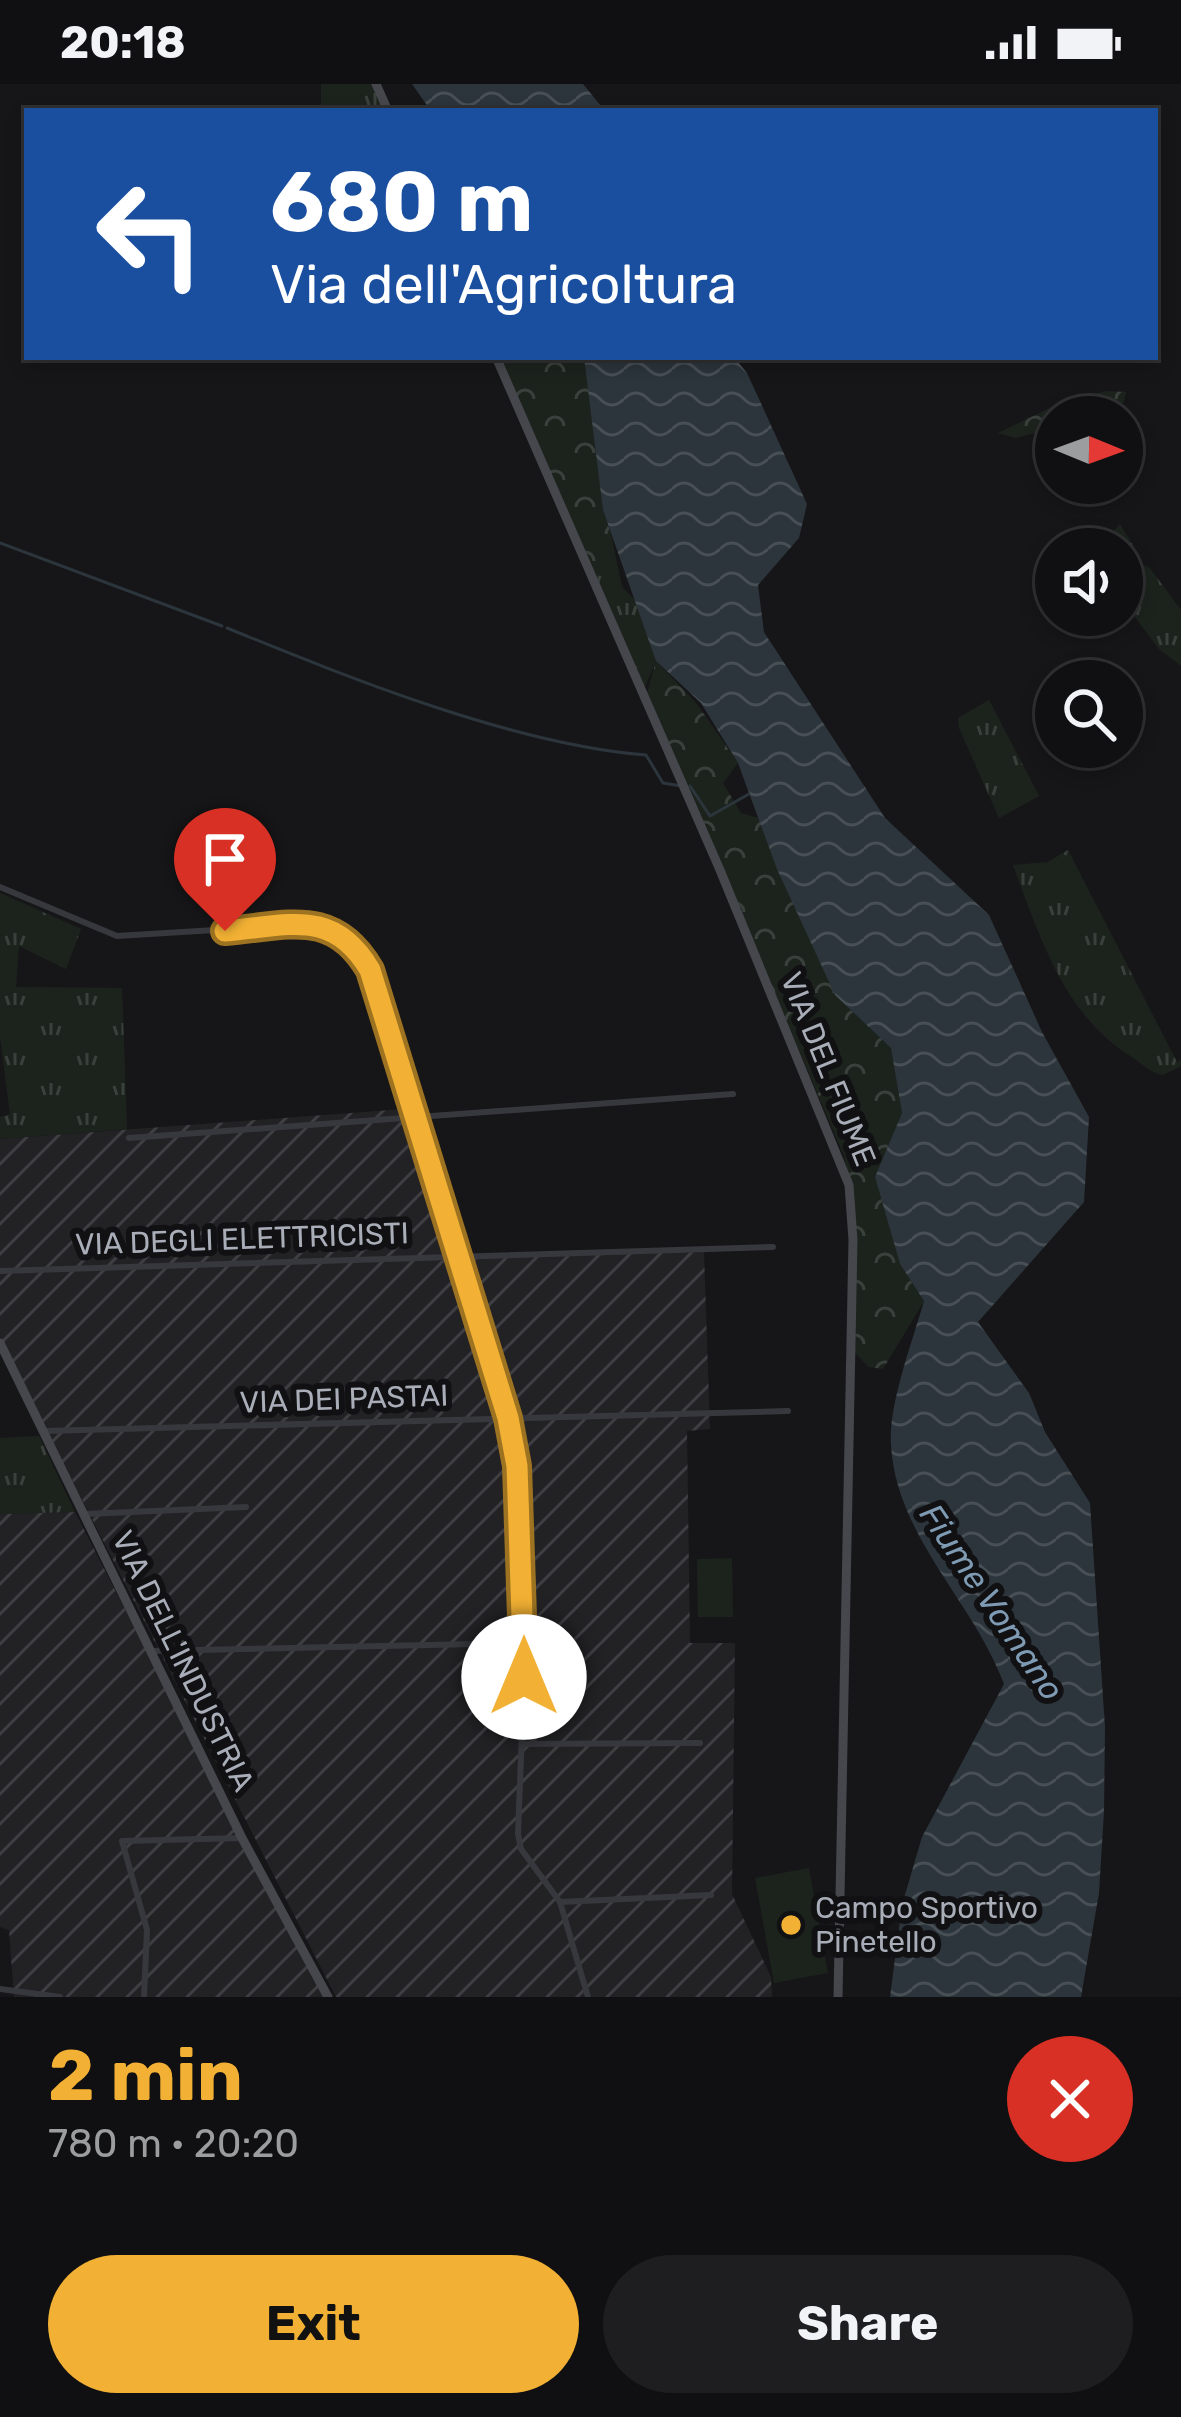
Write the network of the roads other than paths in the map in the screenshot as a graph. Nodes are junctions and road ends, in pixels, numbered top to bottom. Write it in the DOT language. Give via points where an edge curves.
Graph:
graph roads {
  1 [pos="497,360"];
  2 [pos="0,886"];
  3 [pos="733,1094"];
  4 [pos="415,1115"];
  5 [pos="129,1138"];
  6 [pos="772,1246"];
  7 [pos="458,1256"];
  8 [pos="0,1271"];
  9 [pos="0,1343"];
  10 [pos="788,1411"];
  11 [pos="508,1418"];
  12 [pos="45,1431"];
  13 [pos="246,1507"];
  14 [pos="85,1514"];
  15 [pos="526,1643"];
  16 [pos="150,1652"];
  17 [pos="700,1743"];
  18 [pos="521,1744"];
  19 [pos="242,1838"];
  20 [pos="711,1895"];
  21 [pos="560,1902"];
  22 [pos="0,1989"];
  23 [pos="60,1997"];
  24 [pos="144,1997"];
  25 [pos="328,1997"];
  26 [pos="588,1997"];
  27 [pos="838,1997"];
  1 -- 27 [label="street, VIA DEL FIUME" via="849,1185"];
  2 -- 4 [label="street" via="117,936 312,924 339,931 370,970"];
  3 -- 4 [label="street"];
  4 -- 5 [label="street"];
  4 -- 7 [label="street"];
  6 -- 7 [label="street, VIA DEGLI ELETTRICISTI"];
  7 -- 8 [label="street, VIA DEGLI ELETTRICISTI"];
  7 -- 11 [label="street"];
  9 -- 12 [label="street, VIA DELL'INDUSTRIA"];
  10 -- 11 [label="street, VIA DEI PASTAI"];
  11 -- 12 [label="street, VIA DEI PASTAI"];
  11 -- 15 [label="street"];
  12 -- 14 [label="street, VIA DELL'INDUSTRIA"];
  13 -- 14 [label="street"];
  14 -- 16 [label="street, VIA DELL'INDUSTRIA"];
  15 -- 16 [label="street"];
  15 -- 18 [label="street"];
  16 -- 19 [label="street, VIA DELL'INDUSTRIA"];
  17 -- 18 [label="street"];
  18 -- 21 [label="street" via="521,1849"];
  19 -- 24 [label="street" via="122,1841 147,1930"];
  19 -- 25 [label="street, VIA DELL'INDUSTRIA"];
  20 -- 21 [label="street"];
  21 -- 26 [label="street"];
  22 -- 23 [label="street"];
}
